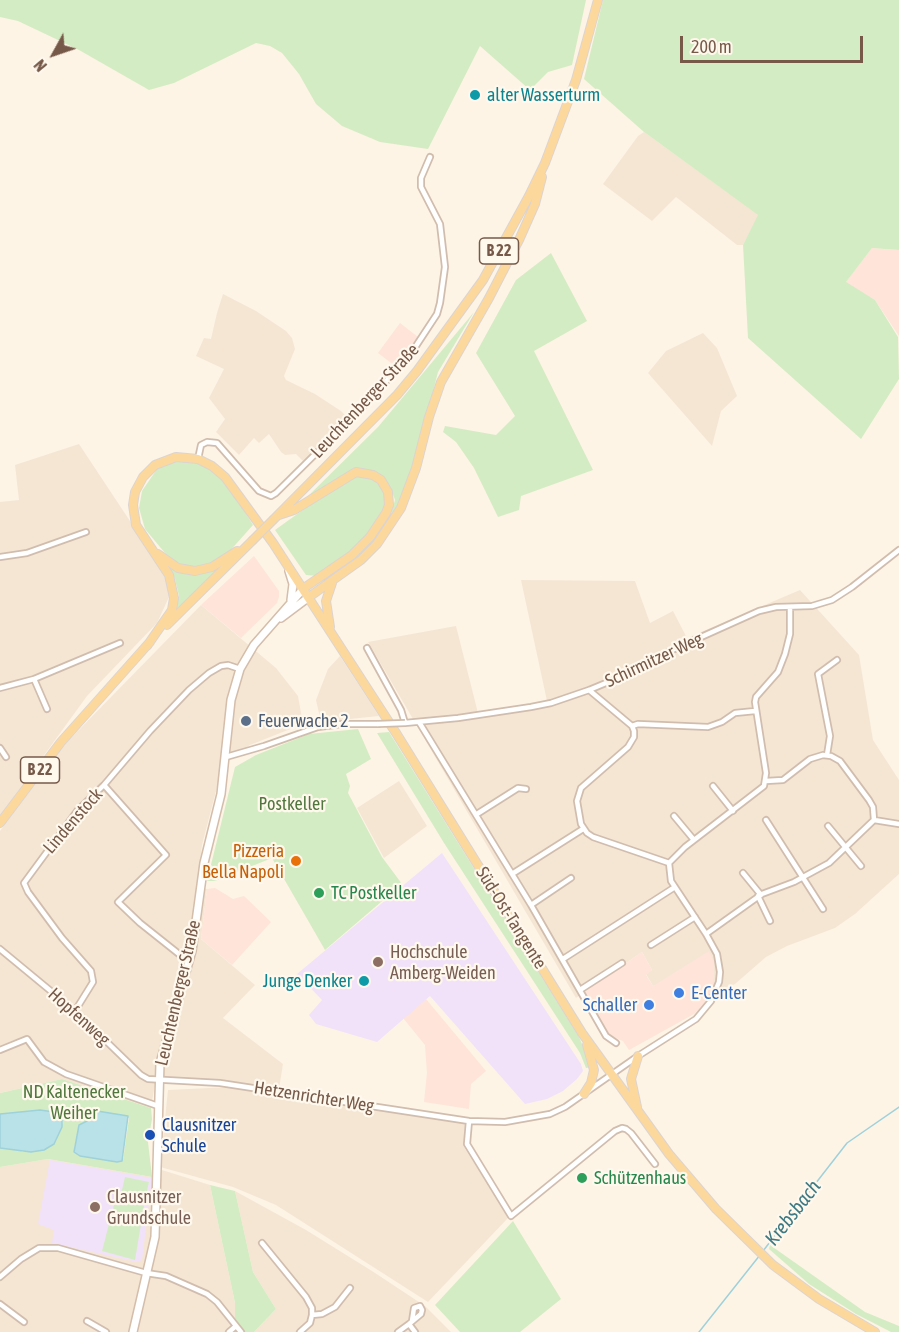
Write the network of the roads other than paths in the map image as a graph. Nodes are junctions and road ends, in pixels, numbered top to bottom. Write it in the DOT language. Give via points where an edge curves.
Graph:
graph roads {
  1 [pos="598,0"];
  2 [pos="430,157"];
  3 [pos="545,164"];
  4 [pos="198,459"];
  5 [pos="276,517"];
  6 [pos="86,532"];
  7 [pos="150,547"];
  8 [pos="245,547"];
  9 [pos="899,550"];
  10 [pos="0,557"];
  11 [pos="286,562"];
  12 [pos="333,582"];
  13 [pos="303,588"];
  14 [pos="309,597"];
  15 [pos="290,603"];
  16 [pos="790,607"];
  17 [pos="267,629"];
  18 [pos="331,631"];
  19 [pos="120,643"];
  20 [pos="147,646"];
  21 [pos="367,648"];
  22 [pos="837,660"];
  23 [pos="240,669"];
  24 [pos="34,679"];
  25 [pos="0,688"];
  26 [pos="589,690"];
  27 [pos="46,709"];
  28 [pos="755,711"];
  29 [pos="419,722"];
  30 [pos="405,723"];
  31 [pos="632,726"];
  32 [pos="0,748"];
  33 [pos="827,755"];
  34 [pos="6,757"];
  35 [pos="226,757"];
  36 [pos="766,781"];
  37 [pos="104,786"];
  38 [pos="713,786"];
  39 [pos="526,789"];
  40 [pos="733,811"];
  41 [pos="477,814"];
  42 [pos="674,816"];
  43 [pos="766,820"];
  44 [pos="874,820"];
  45 [pos="0,823"];
  46 [pos="899,824"];
  47 [pos="828,826"];
  48 [pos="583,829"];
  49 [pos="694,840"];
  50 [pos="846,848"];
  51 [pos="669,863"];
  52 [pos="861,866"];
  53 [pos="743,873"];
  54 [pos="512,874"];
  55 [pos="803,877"];
  56 [pos="571,878"];
  57 [pos="675,887"];
  58 [pos="760,896"];
  59 [pos="531,906"];
  60 [pos="823,909"];
  61 [pos="695,917"];
  62 [pos="770,921"];
  63 [pos="706,934"];
  64 [pos="651,945"];
  65 [pos="0,949"];
  66 [pos="563,959"];
  67 [pos="189,962"];
  68 [pos="622,963"];
  69 [pos="580,990"];
  70 [pos="75,1011"];
  71 [pos="582,1033"];
  72 [pos="616,1043"];
  73 [pos="0,1050"];
  74 [pos="638,1056"];
  75 [pos="611,1075"];
  76 [pos="158,1080"];
  77 [pos="584,1094"];
  78 [pos="158,1106"];
  79 [pos="639,1114"];
  80 [pos="469,1121"];
  81 [pos="655,1164"];
  82 [pos="262,1243"];
  83 [pos="146,1273"];
  84 [pos="0,1277"];
  85 [pos="350,1288"];
  86 [pos="0,1304"];
  87 [pos="312,1315"];
  88 [pos="87,1321"];
  89 [pos="24,1322"];
  90 [pos="236,1326"];
  91 [pos="106,1332"];
  92 [pos="132,1332"];
  93 [pos="229,1332"];
  94 [pos="241,1332"];
  95 [pos="300,1332"];
  96 [pos="398,1332"];
  97 [pos="415,1332"];
  98 [pos="875,1332"];
  1 -- 3 [label="main road, B 22" via="576,80"];
  2 -- 4 [label="street, Leuchtenberger Straße" via="421,187 440,224 445,267 437,314 414,349 370,400 271,496 259,491 217,443 210,441 201,446"];
  3 -- 5 [label="main road, B 22" via="483,280 417,372"];
  3 -- 12 [label="main road" via="531,215 441,382 401,508 377,544"];
  4 -- 7 [label="main road, B 22" via="169,458 154,465 139,483 133,511 136,525"];
  4 -- 11 [label="main road, Süd-Ost-Tangente" via="225,477"];
  5 -- 8 [label="main road, B 22, bridge"];
  5 -- 13 [label="main road" via="356,472 373,475 388,492 386,513 370,537 352,555"];
  6 -- 10 [label="street" via="27,553"];
  7 -- 8 [label="main road, B 22" via="178,568 195,571 212,567"];
  7 -- 20 [label="main road, B 22" via="169,575 174,598 172,610"];
  8 -- 20 [label="main road, B 22"];
  9 -- 16 [label="street, Schirmitzer Weg" via="840,596 813,606"];
  11 -- 13 [label="main road, Süd-Ost-Tangente"];
  11 -- 15 [label="street" via="293,584"];
  12 -- 14 [label="main road"];
  12 -- 18 [label="main road" via="326,601"];
  13 -- 14 [label="main road, Süd-Ost-Tangente"];
  13 -- 15 [label="street, Leuchtenberger Straße"];
  14 -- 17 [label="street, Leuchtenberger Straße"];
  14 -- 18 [label="main road, Süd-Ost-Tangente"];
  15 -- 17 [label="street, Leuchtenberger Straße"];
  16 -- 26 [label="street, Schirmitzer Weg" via="743,617"];
  16 -- 28 [label="street" via="785,654 778,672 756,697"];
  17 -- 23 [label="street, Leuchtenberger Straße"];
  18 -- 71 [label="main road, Süd-Ost-Tangente"];
  19 -- 24 [label="street"];
  20 -- 45 [label="main road, B 22" via="61,742"];
  21 -- 30 [label="street"];
  22 -- 33 [label="street" via="818,674 830,736"];
  23 -- 35 [label="street, Leuchtenberger Straße" via="231,700"];
  23 -- 37 [label="street, Lindenstock" via="221,666 202,678"];
  24 -- 25 [label="street"];
  24 -- 27 [label="street"];
  26 -- 29 [label="street, Schirmitzer Weg" via="531,707"];
  26 -- 31 [label="street"];
  28 -- 31 [label="street" via="735,713 708,727"];
  28 -- 36 [label="street"];
  29 -- 30 [label="street, Schirmitzer Weg"];
  29 -- 41 [label="street"];
  30 -- 35 [label="street, Schirmitzer Weg, bridge" via="318,727"];
  31 -- 48 [label="street" via="634,737 628,747 581,788 577,801"];
  32 -- 34 [label="street"];
  33 -- 36 [label="street" via="810,759 783,780"];
  33 -- 44 [label="street" via="840,761 869,800"];
  35 -- 67 [label="street, Leuchtenberger Straße"];
  36 -- 40 [label="street"];
  37 -- 67 [label="street" via="166,855 118,902"];
  37 -- 70 [label="street, Lindenstock" via="77,811 24,883 92,971 93,982"];
  38 -- 40 [label="street"];
  39 -- 41 [label="street" via="518,788"];
  40 -- 49 [label="street"];
  41 -- 54 [label="street"];
  42 -- 49 [label="street"];
  43 -- 55 [label="street"];
  44 -- 46 [label="street"];
  44 -- 50 [label="street"];
  47 -- 50 [label="street"];
  48 -- 51 [label="street" via="593,837"];
  48 -- 54 [label="street"];
  49 -- 51 [label="street"];
  50 -- 52 [label="street"];
  50 -- 55 [label="street"];
  51 -- 57 [label="street, Hetzenrichter Weg"];
  53 -- 58 [label="street"];
  54 -- 59 [label="street"];
  55 -- 58 [label="street"];
  55 -- 60 [label="street"];
  56 -- 59 [label="street"];
  57 -- 61 [label="street, Hetzenrichter Weg"];
  57 -- 66 [label="street"];
  58 -- 62 [label="street"];
  58 -- 63 [label="street"];
  59 -- 66 [label="street"];
  61 -- 63 [label="street, Hetzenrichter Weg"];
  61 -- 64 [label="street"];
  63 -- 74 [label="street, Hetzenrichter Weg" via="717,954 720,972 711,1001 696,1019"];
  65 -- 70 [label="street, Hopfenweg"];
  66 -- 69 [label="street"];
  67 -- 76 [label="street, Leuchtenberger Straße" via="163,1049"];
  68 -- 69 [label="street"];
  69 -- 72 [label="street" via="606,1036"];
  70 -- 76 [label="street, Hopfenweg" via="141,1075"];
  71 -- 75 [label="main road, Süd-Ost-Tangente"];
  71 -- 77 [label="main road" via="594,1070"];
  73 -- 78 [label="street" via="27,1039 44,1062 66,1074"];
  74 -- 75 [label="street, Hetzenrichter Weg"];
  74 -- 79 [label="main road" via="631,1079"];
  75 -- 77 [label="street, Hetzenrichter Weg"];
  75 -- 79 [label="main road, Süd-Ost-Tangente"];
  76 -- 78 [label="street, Leuchtenberger Straße"];
  76 -- 80 [label="street, Hetzenrichter Weg" via="220,1083"];
  77 -- 80 [label="street, Hetzenrichter Weg" via="566,1107 535,1118"];
  78 -- 83 [label="street, Leuchtenberger Straße" via="157,1210"];
  79 -- 98 [label="main road, Süd-Ost-Tangente" via="693,1184 773,1265 819,1299"];
  80 -- 81 [label="street" via="467,1144 511,1216 622,1128 631,1133"];
  82 -- 87 [label="street" via="306,1297"];
  83 -- 84 [label="street" via="58,1248 39,1248"];
  83 -- 90 [label="street" via="166,1276 207,1294"];
  83 -- 92 [label="street, Leuchtenberger Straße"];
  85 -- 87 [label="street" via="335,1307"];
  86 -- 89 [label="street"];
  87 -- 95 [label="street"];
  88 -- 91 [label="street"];
  90 -- 93 [label="street"];
  90 -- 94 [label="street"];
  96 -- 97 [label="street" via="410,1322"];
}
